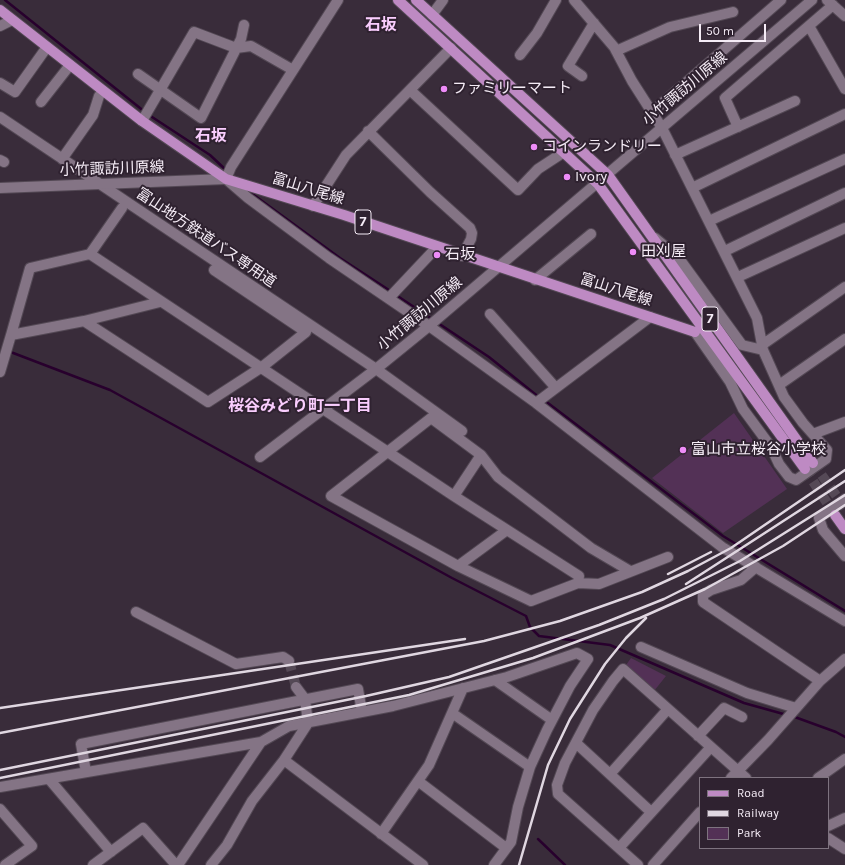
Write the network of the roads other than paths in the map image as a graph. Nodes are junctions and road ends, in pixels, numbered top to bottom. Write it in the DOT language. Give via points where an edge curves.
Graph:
graph roads {
  1 [pos="338,0"];
  2 [pos="398,0"];
  3 [pos="416,0"];
  4 [pos="443,0"];
  5 [pos="556,0"];
  6 [pos="574,0"];
  7 [pos="781,0"];
  8 [pos="812,0"];
  9 [pos="830,3"];
  10 [pos="0,10"];
  11 [pos="733,12"];
  12 [pos="432,15"];
  13 [pos="845,16"];
  14 [pos="12,20"];
  15 [pos="594,24"];
  16 [pos="244,25"];
  17 [pos="0,26"];
  18 [pos="809,26"];
  19 [pos="47,47"];
  20 [pos="236,48"];
  21 [pos="451,48"];
  22 [pos="616,51"];
  23 [pos="520,55"];
  24 [pos="70,65"];
  25 [pos="293,70"];
  26 [pos="138,74"];
  27 [pos="582,76"];
  28 [pos="0,83"];
  29 [pos="845,89"];
  30 [pos="160,90"];
  31 [pos="410,90"];
  32 [pos="103,91"];
  33 [pos="796,100"];
  34 [pos="41,102"];
  35 [pos="652,112"];
  36 [pos="845,114"];
  37 [pos="0,117"];
  38 [pos="142,122"];
  39 [pos="738,127"];
  40 [pos="662,128"];
  41 [pos="368,132"];
  42 [pos="564,152"];
  43 [pos="675,155"];
  44 [pos="62,159"];
  45 [pos="845,159"];
  46 [pos="608,175"];
  47 [pos="226,179"];
  48 [pos="92,184"];
  49 [pos="598,184"];
  50 [pos="0,188"];
  51 [pos="692,188"];
  52 [pos="845,193"];
  53 [pos="312,206"];
  54 [pos="122,208"];
  55 [pos="709,221"];
  56 [pos="845,228"];
  57 [pos="590,234"];
  58 [pos="653,237"];
  59 [pos="437,247"];
  60 [pos="724,251"];
  61 [pos="90,254"];
  62 [pos="462,256"];
  63 [pos="499,268"];
  64 [pos="738,278"];
  65 [pos="535,280"];
  66 [pos="845,287"];
  67 [pos="389,298"];
  68 [pos="160,302"];
  69 [pos="490,314"];
  70 [pos="650,317"];
  71 [pos="84,321"];
  72 [pos="429,326"];
  73 [pos="695,332"];
  74 [pos="11,335"];
  75 [pos="845,339"];
  76 [pos="762,347"];
  77 [pos="262,367"];
  78 [pos="376,370"];
  79 [pos="0,372"];
  80 [pos="779,385"];
  81 [pos="556,388"];
  82 [pos="536,404"];
  83 [pos="324,409"];
  84 [pos="845,422"];
  85 [pos="462,431"];
  86 [pos="813,434"];
  87 [pos="389,453"];
  88 [pos="482,455"];
  89 [pos="260,457"];
  90 [pos="813,463"];
  91 [pos="805,470"];
  92 [pos="454,496"];
  93 [pos="845,499"];
  94 [pos="835,515"];
  95 [pos="506,530"];
  96 [pos="845,530"];
  97 [pos="845,556"];
  98 [pos="668,557"];
  99 [pos="458,566"];
  100 [pos="756,567"];
  101 [pos="630,571"];
  102 [pos="578,583"];
  103 [pos="136,612"];
  104 [pos="845,620"];
  105 [pos="642,647"];
  106 [pos="845,659"];
  107 [pos="289,661"];
  108 [pos="495,680"];
  109 [pos="820,682"];
  110 [pos="296,687"];
  111 [pos="463,688"];
  112 [pos="305,699"];
  113 [pos="796,708"];
  114 [pos="668,709"];
  115 [pos="362,712"];
  116 [pos="452,713"];
  117 [pos="742,717"];
  118 [pos="552,720"];
  119 [pos="308,723"];
  120 [pos="698,736"];
  121 [pos="261,742"];
  122 [pos="576,743"];
  123 [pos="711,747"];
  124 [pos="845,759"];
  125 [pos="284,760"];
  126 [pos="530,767"];
  127 [pos="86,772"];
  128 [pos="611,773"];
  129 [pos="738,776"];
  130 [pos="819,777"];
  131 [pos="49,778"];
  132 [pos="418,781"];
  133 [pos="0,787"];
  134 [pos="651,812"];
  135 [pos="2,813"];
  136 [pos="699,813"];
  137 [pos="845,818"];
  138 [pos="829,826"];
  139 [pos="382,834"];
  140 [pos="829,839"];
  141 [pos="506,848"];
  142 [pos="619,848"];
  143 [pos="845,849"];
  144 [pos="110,852"];
  145 [pos="5,865"];
  146 [pos="93,865"];
  147 [pos="177,865"];
  148 [pos="211,865"];
  149 [pos="423,865"];
  150 [pos="494,865"];
  151 [pos="638,865"];
  152 [pos="653,865"];
  1 -- 25 [label="street"];
  2 -- 21 [label="main road, 富山八尾線 / 7"];
  3 -- 12 [label="main road, 7"];
  4 -- 12 [label="street"];
  5 -- 23 [label="street" via="537,33"];
  6 -- 15 [label="street"];
  7 -- 35 [label="street"];
  8 -- 40 [label="street, 小竹諏訪川原線"];
  9 -- 13 [label="street"];
  9 -- 18 [label="street"];
  10 -- 14 [label="main road, 富山八尾線 / 7"];
  11 -- 22 [label="street" via="670,27"];
  12 -- 46 [label="main road, 7"];
  14 -- 17 [label="street"];
  14 -- 19 [label="main road, 富山八尾線 / 7"];
  15 -- 22 [label="street"];
  15 -- 27 [label="street" via="568,66"];
  16 -- 20 [label="street"];
  18 -- 29 [label="street"];
  18 -- 39 [label="street" via="725,98"];
  19 -- 24 [label="main road, 富山八尾線 / 7"];
  19 -- 28 [label="street" via="14,92"];
  20 -- 25 [label="street" via="251,46"];
  20 -- 30 [label="street" via="194,32"];
  20 -- 30 [label="street" via="201,118"];
  21 -- 31 [label="street"];
  21 -- 42 [label="main road, 富山八尾線 / 7"];
  22 -- 35 [label="street"];
  24 -- 32 [label="main road, 富山八尾線 / 7"];
  24 -- 34 [label="street"];
  25 -- 47 [label="street" via="231,167"];
  26 -- 30 [label="street"];
  30 -- 38 [label="street"];
  31 -- 41 [label="street"];
  31 -- 42 [label="street" via="518,190 538,169"];
  32 -- 38 [label="main road, 富山八尾線 / 7"];
  32 -- 44 [label="street" via="93,115"];
  33 -- 39 [label="street"];
  35 -- 40 [label="street"];
  36 -- 51 [label="street"];
  37 -- 44 [label="street, 富山地方鉄道バス専用道"];
  38 -- 47 [label="main road, 富山八尾線 / 7"];
  39 -- 43 [label="street"];
  40 -- 43 [label="street"];
  40 -- 46 [label="street, 小竹諏訪川原線"];
  41 -- 53 [label="street" via="346,155"];
  41 -- 62 [label="street" via="470,228 471,239"];
  42 -- 49 [label="main road, 富山八尾線 / 7"];
  43 -- 51 [label="street"];
  44 -- 48 [label="street, 富山地方鉄道バス専用道"];
  45 -- 55 [label="street"];
  46 -- 49 [label="street, 小竹諏訪川原線"];
  46 -- 58 [label="main road, 7"];
  47 -- 48 [label="street, 小竹諏訪川原線"];
  47 -- 53 [label="main road, 富山八尾線 / 7"];
  47 -- 67 [label="street" via="329,258"];
  48 -- 50 [label="street, 小竹諏訪川原線"];
  48 -- 54 [label="street"];
  48 -- 78 [label="street, 富山地方鉄道バス専用道"];
  49 -- 63 [label="street, 小竹諏訪川原線"];
  49 -- 91 [label="main road, 富山八尾線 / 7"];
  51 -- 55 [label="street"];
  52 -- 60 [label="street"];
  53 -- 59 [label="main road, 富山八尾線 / 7"];
  54 -- 61 [label="street"];
  54 -- 77 [label="street" via="306,332"];
  55 -- 60 [label="street"];
  56 -- 64 [label="street"];
  57 -- 65 [label="street"];
  58 -- 76 [label="street" via="678,257 742,345"];
  58 -- 90 [label="main road, 7"];
  59 -- 62 [label="main road, 富山八尾線 / 7"];
  59 -- 67 [label="street"];
  60 -- 64 [label="street"];
  61 -- 68 [label="street"];
  61 -- 74 [label="street" via="30,268"];
  62 -- 63 [label="main road, 富山八尾線 / 7"];
  63 -- 65 [label="main road, 富山八尾線 / 7"];
  63 -- 72 [label="street, 小竹諏訪川原線"];
  64 -- 76 [label="street" via="757,318"];
  65 -- 70 [label="main road, 富山八尾線 / 7"];
  66 -- 76 [label="street"];
  67 -- 72 [label="street"];
  68 -- 71 [label="street"];
  68 -- 77 [label="street"];
  69 -- 81 [label="street"];
  70 -- 73 [label="main road, 富山八尾線 / 7"];
  70 -- 81 [label="street"];
  71 -- 74 [label="street"];
  71 -- 77 [label="street" via="208,402"];
  72 -- 78 [label="street, 小竹諏訪川原線"];
  72 -- 82 [label="street"];
  73 -- 86 [label="street" via="730,382 743,409 789,477 796,480 826,459 827,450"];
  74 -- 79 [label="street"];
  75 -- 80 [label="street"];
  76 -- 80 [label="street"];
  77 -- 83 [label="street"];
  78 -- 83 [label="street, 小竹諏訪川原線"];
  78 -- 85 [label="street, 富山地方鉄道バス専用道"];
  80 -- 86 [label="street" via="784,397"];
  81 -- 82 [label="street"];
  82 -- 100 [label="street" via="722,547"];
  83 -- 87 [label="street"];
  83 -- 89 [label="street, 小竹諏訪川原線"];
  84 -- 86 [label="street"];
  87 -- 88 [label="street" via="431,418"];
  87 -- 92 [label="street"];
  87 -- 99 [label="street" via="331,496"];
  88 -- 92 [label="street"];
  88 -- 101 [label="street" via="498,477 591,548"];
  92 -- 95 [label="street"];
  93 -- 97 [label="street" via="819,518 823,530"];
  94 -- 96 [label="main road"];
  95 -- 99 [label="street"];
  95 -- 102 [label="street" via="579,576"];
  98 -- 101 [label="street"];
  99 -- 102 [label="street" via="531,601"];
  100 -- 104 [label="street"];
  100 -- 109 [label="street" via="741,580 703,595 703,602"];
  101 -- 102 [label="street" via="600,584"];
  103 -- 107 [label="street" via="236,664 283,657"];
  105 -- 113 [label="street" via="747,693"];
  106 -- 109 [label="street"];
  108 -- 111 [label="street"];
  108 -- 118 [label="street"];
  108 -- 118 [label="street" via="577,653 588,659"];
  109 -- 113 [label="street"];
  110 -- 112 [label="street"];
  111 -- 115 [label="street"];
  111 -- 116 [label="street"];
  112 -- 115 [label="street" via="358,689"];
  112 -- 119 [label="street"];
  112 -- 127 [label="street" via="81,744"];
  113 -- 129 [label="street"];
  114 -- 120 [label="street"];
  114 -- 122 [label="street" via="623,669 593,710"];
  114 -- 128 [label="street"];
  115 -- 119 [label="street"];
  116 -- 126 [label="street"];
  116 -- 132 [label="street" via="429,765"];
  117 -- 120 [label="street" via="724,708"];
  118 -- 126 [label="street"];
  119 -- 121 [label="street" via="289,726"];
  119 -- 125 [label="street"];
  120 -- 123 [label="street"];
  121 -- 127 [label="street"];
  121 -- 147 [label="street"];
  122 -- 128 [label="street"];
  122 -- 142 [label="street" via="557,785 558,794"];
  123 -- 129 [label="street"];
  123 -- 134 [label="street"];
  124 -- 130 [label="street"];
  125 -- 139 [label="street"];
  125 -- 148 [label="street" via="252,801 227,845"];
  126 -- 141 [label="street" via="518,806 511,842"];
  127 -- 131 [label="street"];
  128 -- 134 [label="street"];
  131 -- 133 [label="street"];
  131 -- 144 [label="street"];
  132 -- 139 [label="street"];
  132 -- 141 [label="street"];
  134 -- 142 [label="street"];
  135 -- 145 [label="street" via="32,846"];
  136 -- 152 [label="street"];
  137 -- 138 [label="street"];
  139 -- 149 [label="street"];
  140 -- 143 [label="street"];
  141 -- 150 [label="street"];
  142 -- 151 [label="street"];
  144 -- 146 [label="street"];
  144 -- 147 [label="street" via="143,828"];
}
